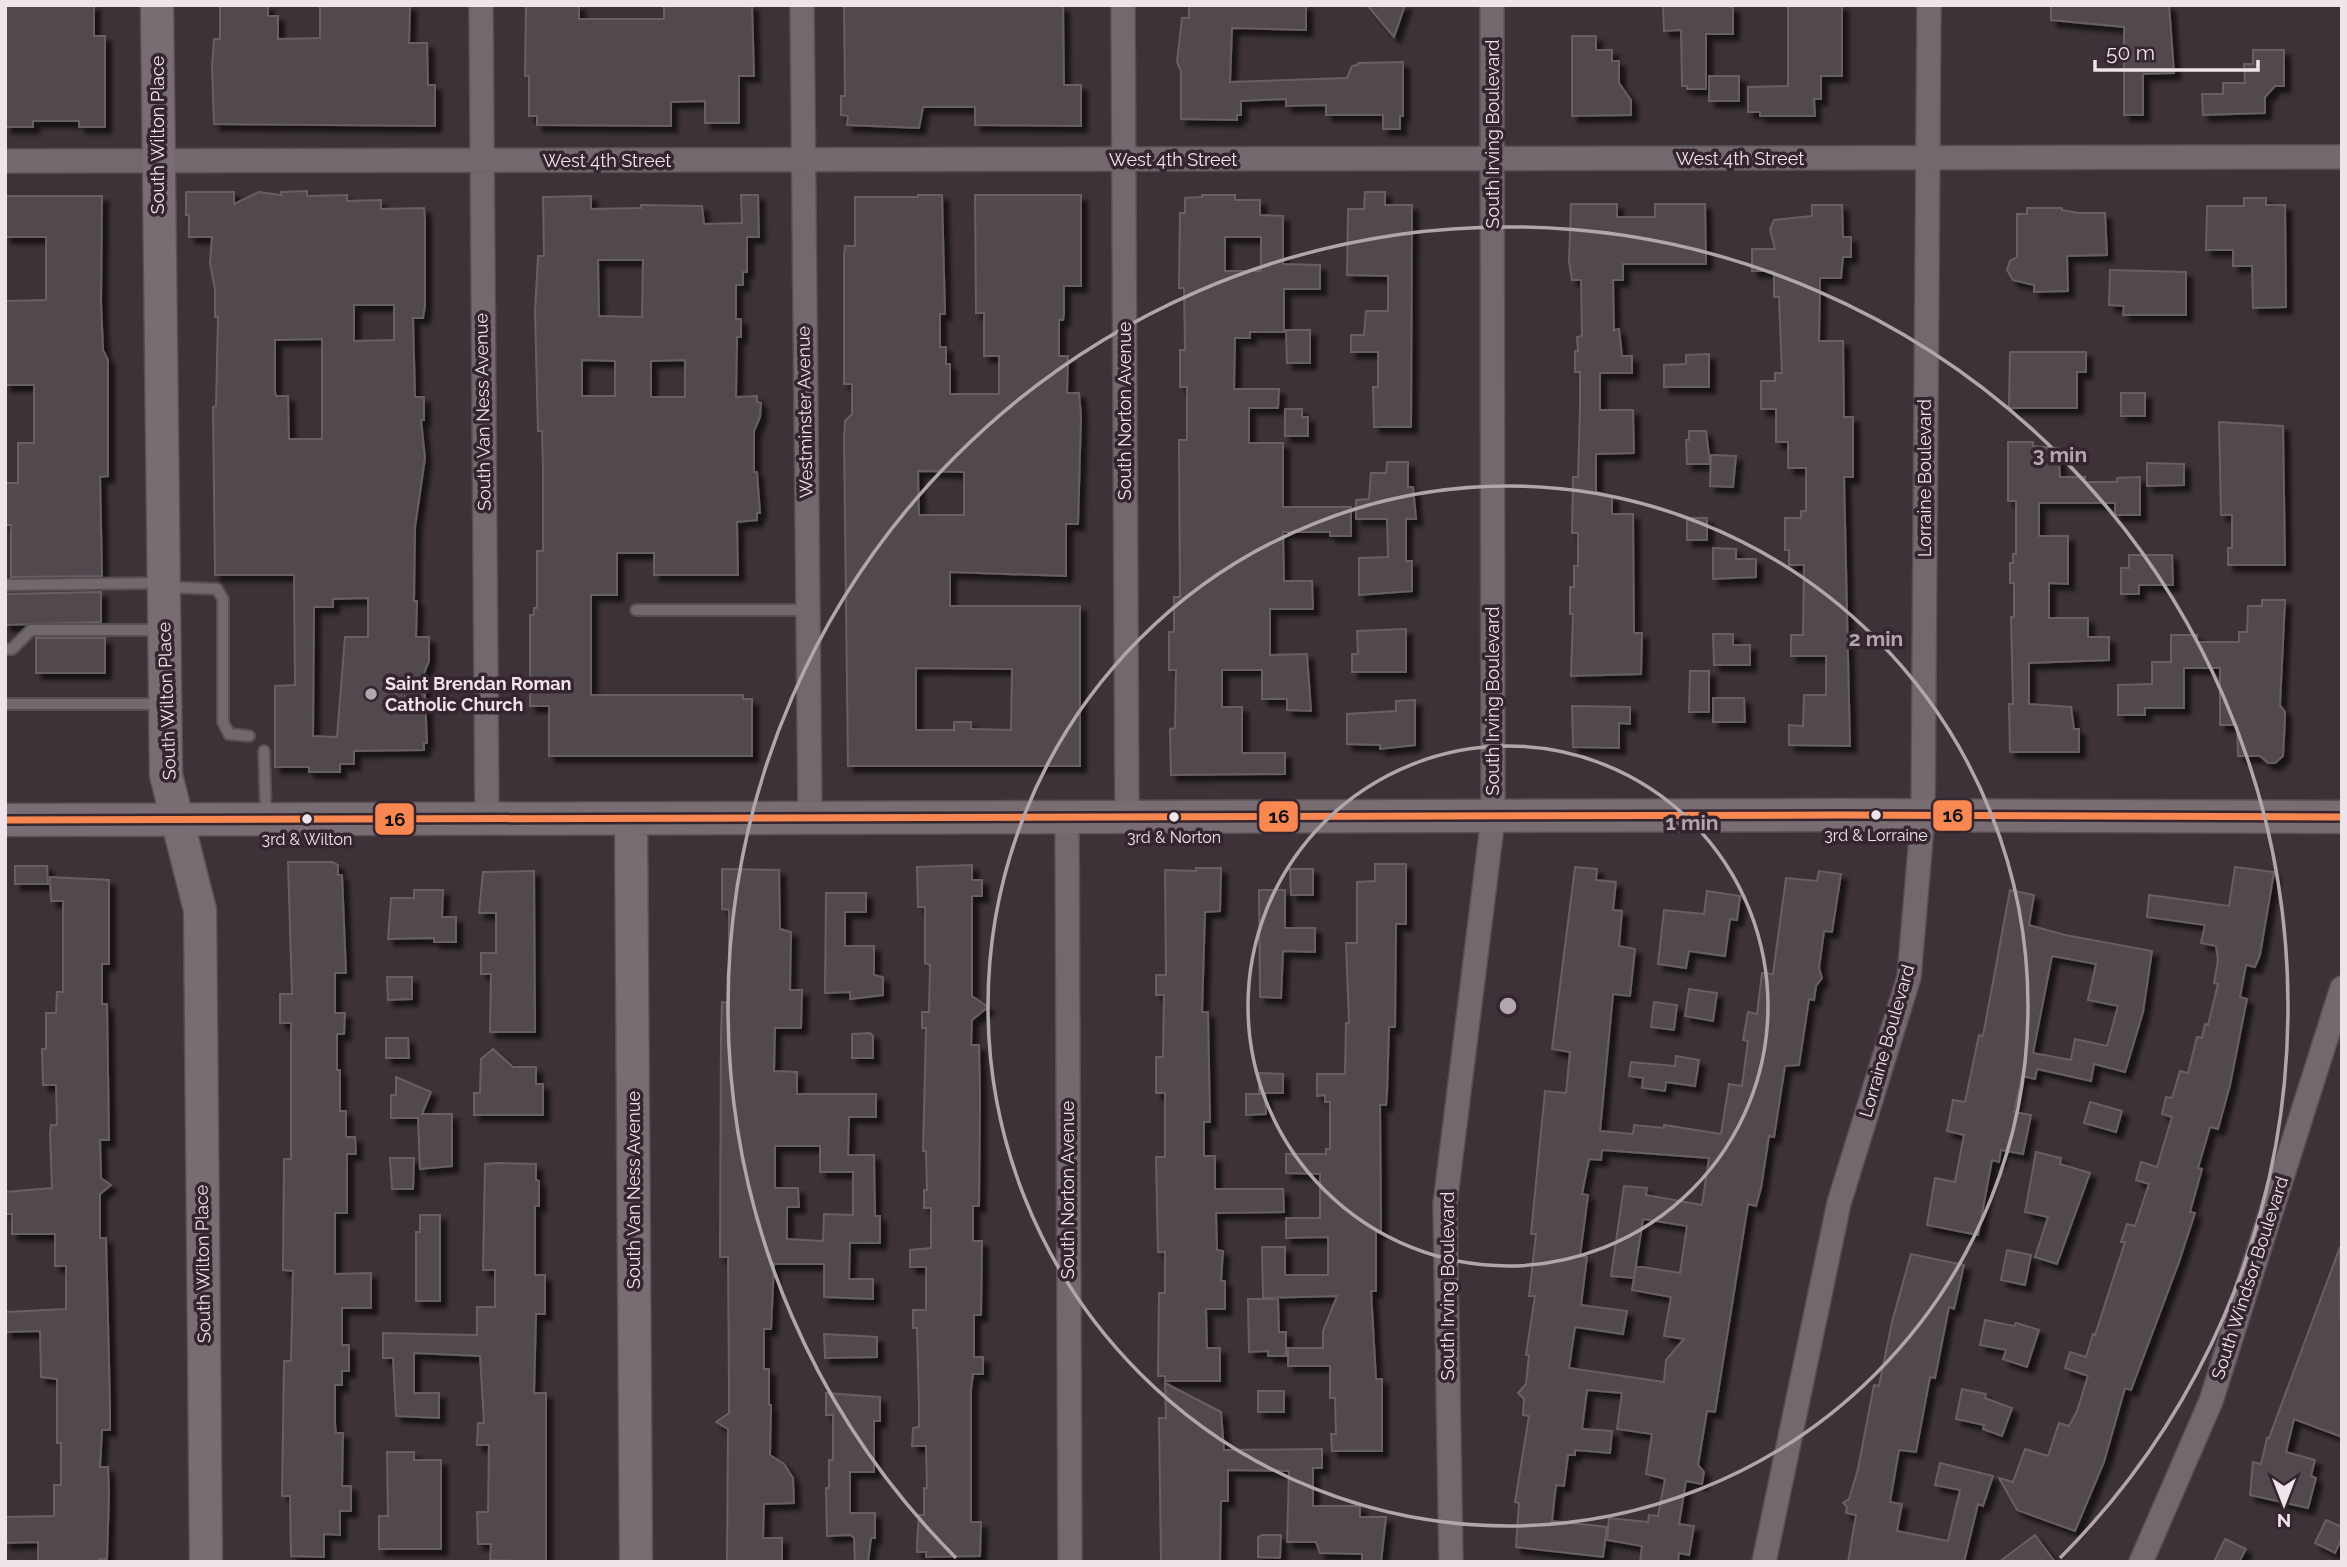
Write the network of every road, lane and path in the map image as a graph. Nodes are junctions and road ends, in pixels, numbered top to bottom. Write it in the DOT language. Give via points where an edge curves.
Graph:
graph roads {
  1 [pos="157,5"];
  2 [pos="481,5"];
  3 [pos="802,5"];
  4 [pos="1124,5"];
  5 [pos="1492,5"];
  6 [pos="1929,5"];
  7 [pos="2342,157"];
  8 [pos="1493,159"];
  9 [pos="1928,159"];
  10 [pos="5,160"];
  11 [pos="802,160"];
  12 [pos="1125,160"];
  13 [pos="158,162"];
  14 [pos="481,162"];
  15 [pos="5,585"];
  16 [pos="162,585"];
  17 [pos="636,610"];
  18 [pos="807,610"];
  19 [pos="163,630"];
  20 [pos="5,649"];
  21 [pos="5,704"];
  22 [pos="165,704"];
  23 [pos="249,736"];
  24 [pos="264,751"];
  25 [pos="1923,815"];
  26 [pos="2342,817"];
  27 [pos="487,818"];
  28 [pos="810,818"];
  29 [pos="1067,818"];
  30 [pos="1127,818"];
  31 [pos="1493,818"];
  32 [pos="631,819"];
  33 [pos="5,820"];
  34 [pos="178,820"];
  35 [pos="266,820"];
  36 [pos="2342,988"];
  37 [pos="206,1562"];
  38 [pos="636,1562"];
  39 [pos="1070,1562"];
  40 [pos="1451,1562"];
  41 [pos="1764,1562"];
  42 [pos="2141,1562"];
  1 -- 13 [label="main road, South Wilton Place"];
  2 -- 14 [label="street, South Van Ness Avenue"];
  3 -- 11 [label="street, Westminster Avenue"];
  4 -- 12 [label="street, South Norton Avenue"];
  5 -- 8 [label="street, South Irving Boulevard"];
  6 -- 9 [label="street, Lorraine Boulevard"];
  7 -- 9 [label="street, West 4th Street"];
  8 -- 9 [label="street, West 4th Street"];
  8 -- 12 [label="street, West 4th Street"];
  8 -- 31 [label="street, South Irving Boulevard"];
  9 -- 25 [label="street, Lorraine Boulevard"];
  10 -- 13 [label="street, West 4th Street"];
  11 -- 12 [label="street, West 4th Street"];
  11 -- 14 [label="street, West 4th Street"];
  11 -- 18 [label="street, Westminster Avenue"];
  12 -- 30 [label="street, South Norton Avenue"];
  13 -- 14 [label="street, West 4th Street"];
  13 -- 16 [label="main road, South Wilton Place"];
  14 -- 27 [label="street, South Van Ness Avenue"];
  15 -- 16 [label="lane"];
  16 -- 19 [label="main road, South Wilton Place"];
  16 -- 23 [label="lane" via="217,589 223,599 223,722 229,734"];
  17 -- 18 [label="lane"];
  18 -- 28 [label="street, Westminster Avenue"];
  19 -- 20 [label="lane" via="31,630 12,649"];
  19 -- 22 [label="main road, South Wilton Place"];
  21 -- 22 [label="lane"];
  22 -- 34 [label="main road, South Wilton Place" via="166,775"];
  24 -- 35 [label="lane"];
  25 -- 26 [label="main road"];
  25 -- 31 [label="main road"];
  25 -- 41 [label="street, Lorraine Boulevard" via="1909,977 1839,1203"];
  27 -- 32 [label="main road"];
  27 -- 35 [label="main road"];
  28 -- 29 [label="main road"];
  28 -- 32 [label="main road"];
  29 -- 30 [label="main road"];
  29 -- 39 [label="street, South Norton Avenue"];
  30 -- 31 [label="main road"];
  31 -- 40 [label="street, South Irving Boulevard" via="1444,1204"];
  32 -- 38 [label="main road, South Van Ness Avenue"];
  33 -- 34 [label="main road"];
  34 -- 35 [label="main road"];
  34 -- 37 [label="main road, South Wilton Place" via="200,910"];
  36 -- 42 [label="street, South Windsor Boulevard" via="2211,1401"];
}
